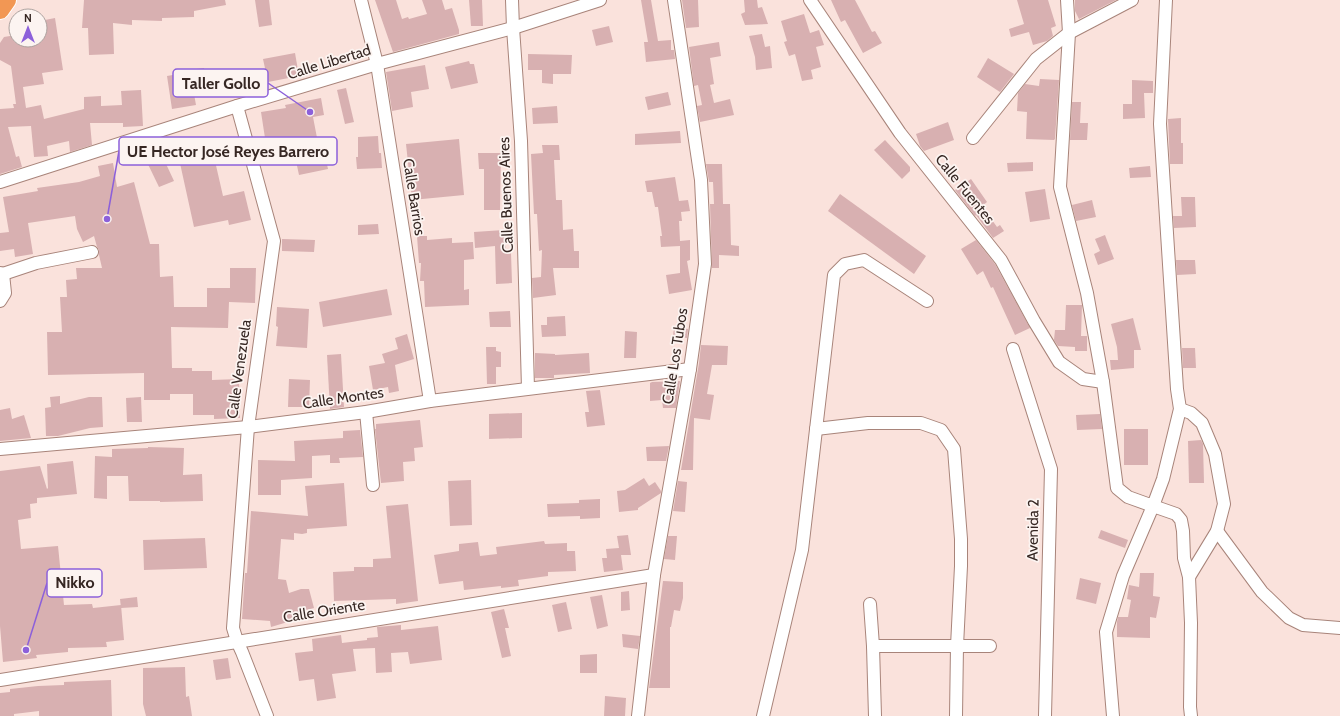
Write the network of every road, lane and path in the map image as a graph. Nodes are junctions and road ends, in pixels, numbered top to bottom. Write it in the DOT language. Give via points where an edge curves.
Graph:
graph roads {
  1 [pos="7,0"];
  2 [pos="361,0"];
  3 [pos="512,0"];
  4 [pos="600,0"];
  5 [pos="674,0"];
  6 [pos="810,0"];
  7 [pos="1067,0"];
  8 [pos="1132,0"];
  9 [pos="1166,0"];
  10 [pos="0,10"];
  11 [pos="513,28"];
  12 [pos="1069,33"];
  13 [pos="377,64"];
  14 [pos="238,106"];
  15 [pos="974,138"];
  16 [pos="0,182"];
  17 [pos="92,252"];
  18 [pos="1,274"];
  19 [pos="0,301"];
  20 [pos="927,301"];
  21 [pos="1013,349"];
  22 [pos="690,369"];
  23 [pos="1103,382"];
  24 [pos="528,388"];
  25 [pos="430,400"];
  26 [pos="1180,409"];
  27 [pos="366,412"];
  28 [pos="248,427"];
  29 [pos="816,429"];
  30 [pos="0,449"];
  31 [pos="373,485"];
  32 [pos="1153,506"];
  33 [pos="1217,530"];
  34 [pos="654,575"];
  35 [pos="1189,577"];
  36 [pos="870,604"];
  37 [pos="1340,628"];
  38 [pos="237,641"];
  39 [pos="873,646"];
  40 [pos="957,646"];
  41 [pos="990,646"];
  42 [pos="0,680"];
  43 [pos="267,716"];
  44 [pos="638,716"];
  45 [pos="763,716"];
  46 [pos="875,716"];
  47 [pos="956,716"];
  48 [pos="1045,716"];
  49 [pos="1113,716"];
  50 [pos="1191,716"];
  1 -- 10 [label="highway"];
  2 -- 13 [label="street, Calle Barrios"];
  3 -- 11 [label="street, Calle Buenos Aires"];
  4 -- 11 [label="street, Calle Libertad"];
  5 -- 22 [label="street, Calle Los Tubos" via="701,180 705,264"];
  6 -- 23 [label="street, Calle Fuentes" via="900,133 1001,260 1059,362 1083,379"];
  7 -- 12 [label="street"];
  8 -- 12 [label="street"];
  9 -- 26 [label="street" via="1160,124"];
  11 -- 13 [label="street, Calle Libertad"];
  11 -- 24 [label="street, Calle Buenos Aires" via="521,141"];
  12 -- 15 [label="street" via="1036,59"];
  12 -- 23 [label="street" via="1060,187 1088,293"];
  13 -- 14 [label="street, Calle Libertad"];
  13 -- 25 [label="street, Calle Barrios"];
  14 -- 16 [label="street, Calle Libertad"];
  14 -- 28 [label="street, Calle Venezuela" via="274,241"];
  17 -- 18 [label="street" via="36,263"];
  18 -- 19 [label="street" via="5,293"];
  20 -- 29 [label="street" via="864,260 845,264 834,275"];
  21 -- 48 [label="street, Avenida 2" via="1050,469"];
  22 -- 24 [label="street, Calle Montes"];
  22 -- 34 [label="street, Calle Los Tubos"];
  23 -- 32 [label="street" via="1117,488 1128,497"];
  24 -- 25 [label="street, Calle Montes"];
  25 -- 27 [label="street, Calle Montes"];
  26 -- 32 [label="street" via="1163,479"];
  26 -- 33 [label="street" via="1191,413 1202,423 1215,454 1224,504"];
  27 -- 28 [label="street, Calle Montes"];
  27 -- 31 [label="street"];
  28 -- 30 [label="street, Calle Montes"];
  28 -- 38 [label="street, Calle Venezuela" via="234,628"];
  29 -- 40 [label="street" via="868,423 921,423 941,430 954,449 961,539"];
  29 -- 45 [label="street" via="802,550"];
  32 -- 35 [label="street" via="1176,514 1181,520 1184,558"];
  32 -- 49 [label="street" via="1123,576 1106,632"];
  33 -- 35 [label="street"];
  33 -- 37 [label="street" via="1262,592 1289,618 1303,625"];
  34 -- 38 [label="street, Calle Oriente"];
  34 -- 44 [label="street, Calle Los Tubos"];
  35 -- 50 [label="street"];
  36 -- 39 [label="street"];
  38 -- 42 [label="street, Calle Oriente"];
  38 -- 43 [label="street, Calle Venezuela"];
  39 -- 40 [label="street"];
  39 -- 46 [label="street"];
  40 -- 41 [label="street"];
  40 -- 47 [label="street"];
}
